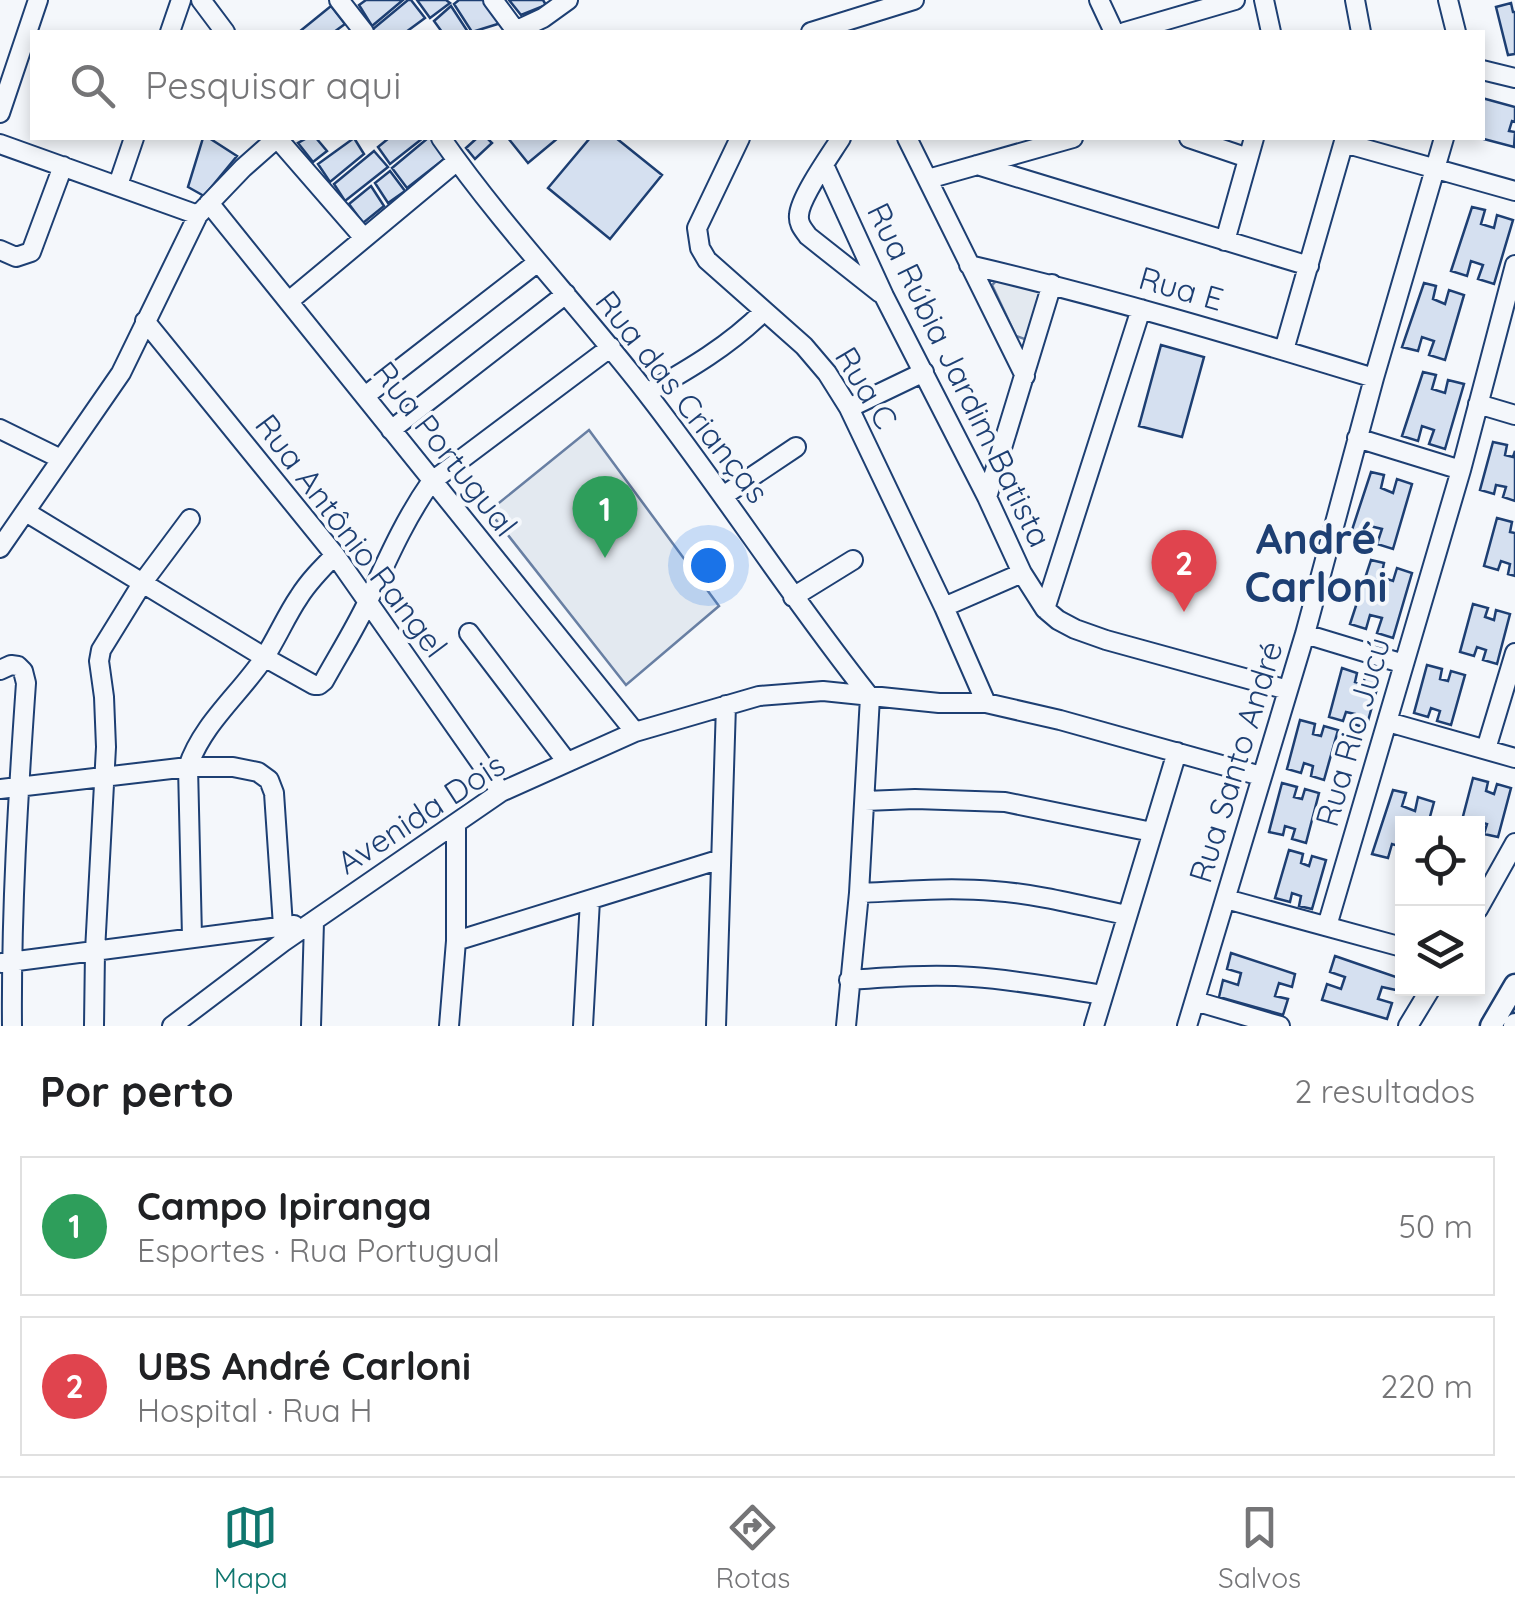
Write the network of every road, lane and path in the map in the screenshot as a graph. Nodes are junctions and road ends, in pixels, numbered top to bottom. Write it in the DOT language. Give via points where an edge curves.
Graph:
graph roads {
  1 [pos="38,0"];
  2 [pos="181,0"];
  3 [pos="201,0"];
  4 [pos="493,0"];
  5 [pos="568,0"];
  6 [pos="914,0"];
  7 [pos="1099,0"];
  8 [pos="1235,0"];
  9 [pos="1264,0"];
  10 [pos="1355,0"];
  11 [pos="1448,0"];
  12 [pos="344,2"];
  13 [pos="854,26"];
  14 [pos="171,30"];
  15 [pos="224,30"];
  16 [pos="363,30"];
  17 [pos="513,30"];
  18 [pos="518,30"];
  19 [pos="825,30"];
  20 [pos="1113,30"];
  21 [pos="1132,30"];
  22 [pos="1271,30"];
  23 [pos="1361,30"];
  24 [pos="1456,30"];
  25 [pos="1485,71"];
  26 [pos="1515,78"];
  27 [pos="0,114"];
  28 [pos="133,140"];
  29 [pos="275,140"];
  30 [pos="279,140"];
  31 [pos="442,140"];
  32 [pos="739,140"];
  33 [pos="840,140"];
  34 [pos="907,140"];
  35 [pos="1066,140"];
  36 [pos="1195,140"];
  37 [pos="1253,140"];
  38 [pos="1344,140"];
  39 [pos="1444,140"];
  40 [pos="0,144"];
  41 [pos="1248,158"];
  42 [pos="457,160"];
  43 [pos="824,165"];
  44 [pos="977,165"];
  45 [pos="63,166"];
  46 [pos="1437,168"];
  47 [pos="928,179"];
  48 [pos="118,185"];
  49 [pos="1515,191"];
  50 [pos="203,209"];
  51 [pos="364,238"];
  52 [pos="1225,241"];
  53 [pos="0,250"];
  54 [pos="538,262"];
  55 [pos="969,265"];
  56 [pos="1515,265"];
  57 [pos="1309,266"];
  58 [pos="1052,284"];
  59 [pos="566,294"];
  60 [pos="884,296"];
  61 [pos="1511,299"];
  62 [pos="289,301"];
  63 [pos="1141,309"];
  64 [pos="764,312"];
  65 [pos="145,321"];
  66 [pos="610,347"];
  67 [pos="1284,350"];
  68 [pos="924,372"];
  69 [pos="1024,376"];
  70 [pos="1374,378"];
  71 [pos="647,393"];
  72 [pos="365,396"];
  73 [pos="1478,404"];
  74 [pos="850,408"];
  75 [pos="1515,415"];
  76 [pos="0,428"];
  77 [pos="391,430"];
  78 [pos="1357,438"];
  79 [pos="796,447"];
  80 [pos="60,459"];
  81 [pos="1461,470"];
  82 [pos="431,482"];
  83 [pos="724,496"];
  84 [pos="987,497"];
  85 [pos="26,512"];
  86 [pos="190,519"];
  87 [pos="1,544"];
  88 [pos="335,555"];
  89 [pos="853,560"];
  90 [pos="1022,573"];
  91 [pos="143,582"];
  92 [pos="793,597"];
  93 [pos="368,601"];
  94 [pos="944,607"];
  95 [pos="1045,609"];
  96 [pos="469,633"];
  97 [pos="1305,634"];
  98 [pos="1515,652"];
  99 [pos="264,657"];
  100 [pos="1404,664"];
  101 [pos="0,670"];
  102 [pos="1288,690"];
  103 [pos="870,697"];
  104 [pos="986,703"];
  105 [pos="726,705"];
  106 [pos="1388,722"];
  107 [pos="635,732"];
  108 [pos="1486,749"];
  109 [pos="1177,752"];
  110 [pos="1515,758"];
  111 [pos="567,762"];
  112 [pos="188,767"];
  113 [pos="104,776"];
  114 [pos="1261,776"];
  115 [pos="10,787"];
  116 [pos="501,792"];
  117 [pos="866,801"];
  118 [pos="456,824"];
  119 [pos="1152,832"];
  120 [pos="1515,842"];
  121 [pos="721,859"];
  122 [pos="860,893"];
  123 [pos="1226,899"];
  124 [pos="590,900"];
  125 [pos="1480,906"];
  126 [pos="1126,916"];
  127 [pos="314,922"];
  128 [pos="283,926"];
  129 [pos="1327,926"];
  130 [pos="192,937"];
  131 [pos="456,941"];
  132 [pos="1395,946"];
  133 [pos="95,951"];
  134 [pos="6,963"];
  135 [pos="849,980"];
  136 [pos="1515,985"];
  137 [pos="1103,995"];
  138 [pos="1426,996"];
  139 [pos="1195,1001"];
  140 [pos="12,1026"];
  141 [pos="94,1026"];
  142 [pos="172,1026"];
  143 [pos="311,1026"];
  144 [pos="449,1026"];
  145 [pos="582,1026"];
  146 [pos="716,1026"];
  147 [pos="846,1026"];
  148 [pos="1094,1026"];
  149 [pos="1187,1026"];
  150 [pos="1280,1026"];
  151 [pos="1408,1026"];
  152 [pos="1491,1026"];
  1 -- 27 [label="street"];
  2 -- 14 [label="street"];
  3 -- 15 [label="street"];
  4 -- 17 [label="street"];
  5 -- 18 [label="street"];
  6 -- 13 [label="street"];
  7 -- 20 [label="street"];
  8 -- 21 [label="street"];
  9 -- 22 [label="street"];
  10 -- 23 [label="street"];
  11 -- 24 [label="street"];
  12 -- 16 [label="street"];
  13 -- 19 [label="street"];
  25 -- 26 [label="street"];
  28 -- 48 [label="street"];
  29 -- 50 [label="street"];
  30 -- 51 [label="street"];
  31 -- 42 [label="street, Rua das Crianças"];
  32 -- 64 [label="street, Rua C" via="697,237 706,260"];
  33 -- 43 [label="street"];
  34 -- 47 [label="street"];
  35 -- 44 [label="street"];
  36 -- 41 [label="street"];
  37 -- 41 [label="street"];
  38 -- 46 [label="street"];
  38 -- 57 [label="street"];
  39 -- 46 [label="street, Rua Santo André"];
  40 -- 45 [label="street"];
  41 -- 52 [label="street"];
  42 -- 51 [label="street"];
  42 -- 54 [label="street, Rua das Crianças"];
  43 -- 60 [label="street, Rua Rúbia Jardim Batista"];
  43 -- 60 [label="street" via="802,203 800,225"];
  44 -- 47 [label="street"];
  44 -- 52 [label="street"];
  45 -- 48 [label="street"];
  45 -- 53 [label="street" via="34,248 16,257"];
  46 -- 49 [label="street"];
  46 -- 70 [label="street, Rua Santo André"];
  47 -- 55 [label="street"];
  48 -- 50 [label="street"];
  50 -- 62 [label="street, Rua Portugual"];
  50 -- 65 [label="street"];
  51 -- 62 [label="street"];
  52 -- 57 [label="street"];
  54 -- 59 [label="street, Rua das Crianças"];
  54 -- 72 [label="street"];
  55 -- 58 [label="street, Rua E"];
  55 -- 69 [label="street"];
  56 -- 61 [label="street, Rua Rio Jucú"];
  57 -- 67 [label="street"];
  58 -- 63 [label="street, Rua E"];
  58 -- 69 [label="street"];
  59 -- 66 [label="street, Rua das Crianças"];
  59 -- 77 [label="street"];
  60 -- 68 [label="street, Rua Rúbia Jardim Batista"];
  61 -- 73 [label="street, Rua Rio Jucú"];
  62 -- 72 [label="street, Rua Portugual"];
  63 -- 67 [label="street, Rua E"];
  63 -- 95 [label="street"];
  64 -- 71 [label="street" via="728,344"];
  64 -- 74 [label="street, Rua C" via="804,346"];
  65 -- 80 [label="street" via="120,373"];
  65 -- 88 [label="street, Rua Antônio Rangel"];
  66 -- 71 [label="street, Rua das Crianças"];
  66 -- 82 [label="street"];
  67 -- 70 [label="street, Rua E"];
  68 -- 74 [label="street"];
  68 -- 84 [label="street, Rua Rúbia Jardim Batista"];
  69 -- 84 [label="street"];
  70 -- 78 [label="street, Rua Santo André"];
  71 -- 83 [label="street, Rua das Crianças"];
  72 -- 77 [label="street, Rua Portugual"];
  73 -- 75 [label="street"];
  73 -- 81 [label="street, Rua Rio Jucú"];
  74 -- 94 [label="street, Rua C"];
  76 -- 80 [label="street"];
  77 -- 82 [label="street, Rua Portugual"];
  78 -- 81 [label="street"];
  78 -- 97 [label="street, Rua Santo André"];
  79 -- 83 [label="street"];
  80 -- 85 [label="street"];
  81 -- 100 [label="street, Rua Rio Jucú"];
  82 -- 93 [label="street"];
  82 -- 107 [label="street, Rua Portugual"];
  83 -- 92 [label="street, Rua das Crianças"];
  84 -- 90 [label="street, Rua Rúbia Jardim Batista"];
  85 -- 87 [label="street"];
  85 -- 91 [label="street"];
  86 -- 91 [label="street"];
  88 -- 93 [label="street, Rua Antônio Rangel"];
  88 -- 99 [label="street" via="300,595"];
  89 -- 92 [label="street"];
  90 -- 94 [label="street"];
  90 -- 95 [label="street, Rua Rúbia Jardim Batista"];
  91 -- 99 [label="street"];
  91 -- 113 [label="street" via="98,662"];
  92 -- 103 [label="street, Rua das Crianças"];
  93 -- 99 [label="street" via="324,682 314,685"];
  93 -- 116 [label="street, Rua Antônio Rangel"];
  94 -- 104 [label="street, Rua C"];
  95 -- 102 [label="street" via="1106,640"];
  96 -- 111 [label="street"];
  97 -- 100 [label="street"];
  97 -- 102 [label="street, Rua Santo André"];
  98 -- 108 [label="street"];
  99 -- 112 [label="street" via="210,726"];
  100 -- 106 [label="street, Rua Rio Jucú"];
  101 -- 115 [label="street" via="18,666 26,683"];
  102 -- 114 [label="street, Rua Santo André"];
  103 -- 104 [label="street, Avenida Dois"];
  103 -- 105 [label="street, Avenida Dois" via="798,692"];
  103 -- 117 [label="street"];
  104 -- 109 [label="street, Avenida Dois"];
  105 -- 107 [label="street, Avenida Dois"];
  105 -- 121 [label="street"];
  106 -- 108 [label="street"];
  106 -- 129 [label="street, Rua Rio Jucú"];
  107 -- 111 [label="street, Avenida Dois"];
  108 -- 110 [label="street"];
  109 -- 114 [label="street, Avenida Dois"];
  109 -- 119 [label="street"];
  111 -- 116 [label="street, Avenida Dois"];
  112 -- 113 [label="street"];
  112 -- 128 [label="street" via="233,767 269,780"];
  112 -- 130 [label="street"];
  113 -- 115 [label="street"];
  113 -- 133 [label="street"];
  114 -- 123 [label="street, Rua Santo André"];
  115 -- 134 [label="street"];
  116 -- 118 [label="street, Avenida Dois"];
  117 -- 119 [label="street" via="1004,802"];
  117 -- 122 [label="street"];
  118 -- 127 [label="street, Avenida Dois"];
  118 -- 131 [label="street"];
  119 -- 126 [label="street"];
  120 -- 125 [label="street"];
  121 -- 124 [label="street"];
  121 -- 146 [label="street"];
  122 -- 126 [label="street" via="995,891"];
  122 -- 135 [label="street"];
  123 -- 129 [label="street"];
  123 -- 139 [label="street, Rua Santo André"];
  124 -- 131 [label="street"];
  124 -- 145 [label="street"];
  126 -- 137 [label="street"];
  127 -- 128 [label="street, Avenida Dois"];
  127 -- 142 [label="street"];
  127 -- 143 [label="street"];
  128 -- 130 [label="street, Avenida Dois"];
  129 -- 132 [label="street"];
  130 -- 133 [label="street, Avenida Dois"];
  131 -- 144 [label="street"];
  133 -- 134 [label="street, Avenida Dois"];
  133 -- 141 [label="street"];
  134 -- 140 [label="street"];
  135 -- 137 [label="street" via="972,977"];
  135 -- 147 [label="street"];
  136 -- 152 [label="main road"];
  137 -- 148 [label="street"];
  138 -- 151 [label="street"];
  139 -- 149 [label="street, Rua Santo André"];
  139 -- 150 [label="street"];
}
